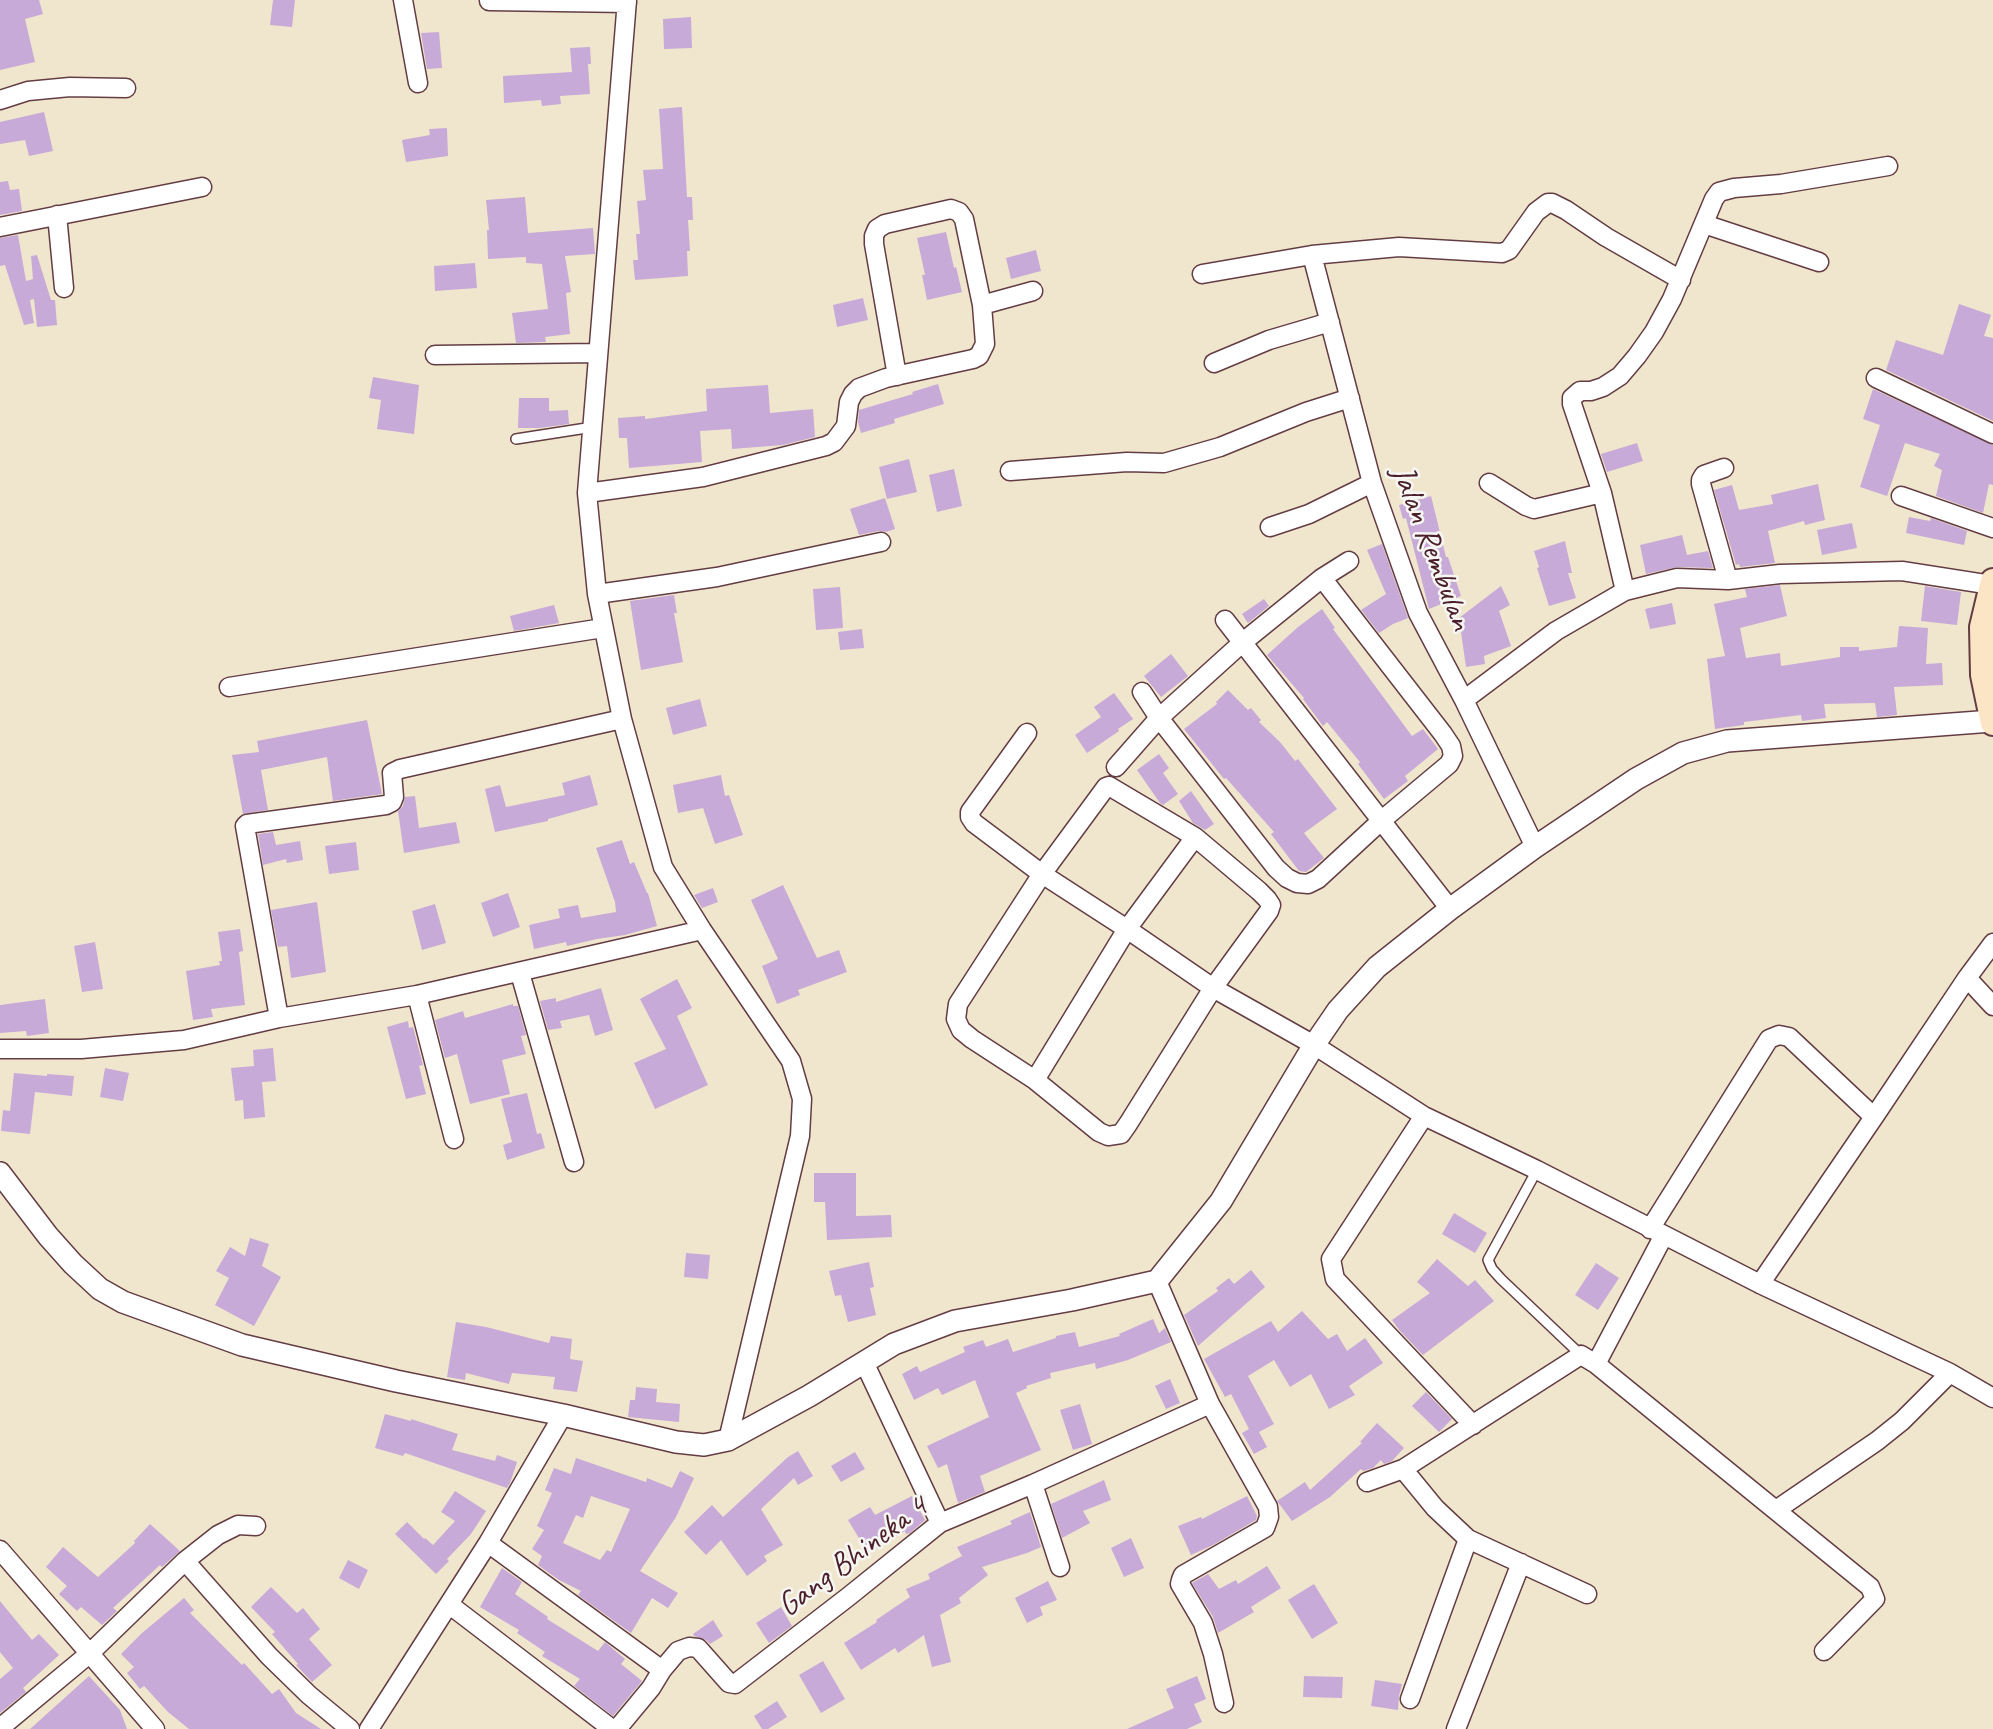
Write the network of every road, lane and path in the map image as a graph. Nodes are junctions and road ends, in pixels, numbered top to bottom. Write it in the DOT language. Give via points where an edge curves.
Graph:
graph roads {
  1 [pos="403,0"];
  2 [pos="489,1"];
  3 [pos="627,2"];
  4 [pos="418,83"];
  5 [pos="125,88"];
  6 [pos="0,100"];
  7 [pos="1888,166"];
  8 [pos="202,187"];
  9 [pos="57,215"];
  10 [pos="1704,224"];
  11 [pos="0,227"];
  12 [pos="1312,255"];
  13 [pos="1818,262"];
  14 [pos="1202,274"];
  15 [pos="1681,280"];
  16 [pos="64,288"];
  17 [pos="1033,291"];
  18 [pos="982,304"];
  19 [pos="1331,322"];
  20 [pos="598,353"];
  21 [pos="435,355"];
  22 [pos="1214,363"];
  23 [pos="897,376"];
  24 [pos="1876,378"];
  25 [pos="1350,398"];
  26 [pos="593,427"];
  27 [pos="1993,434"];
  28 [pos="516,439"];
  29 [pos="1724,468"];
  30 [pos="1010,471"];
  31 [pos="1372,483"];
  32 [pos="1489,483"];
  33 [pos="1602,493"];
  34 [pos="587,494"];
  35 [pos="1901,496"];
  36 [pos="1270,527"];
  37 [pos="1993,527"];
  38 [pos="881,542"];
  39 [pos="1349,561"];
  40 [pos="1322,578"];
  41 [pos="1728,580"];
  42 [pos="1993,583"];
  43 [pos="1625,591"];
  44 [pos="597,594"];
  45 [pos="1226,620"];
  46 [pos="603,628"];
  47 [pos="1243,642"];
  48 [pos="229,687"];
  49 [pos="1142,692"];
  50 [pos="1464,700"];
  51 [pos="1159,718"];
  52 [pos="622,719"];
  53 [pos="1992,722"];
  54 [pos="1027,733"];
  55 [pos="1116,767"];
  56 [pos="1382,820"];
  57 [pos="1195,837"];
  58 [pos="1535,847"];
  59 [pos="1041,874"];
  60 [pos="1450,909"];
  61 [pos="1127,929"];
  62 [pos="702,930"];
  63 [pos="1993,943"];
  64 [pos="520,973"];
  65 [pos="1967,978"];
  66 [pos="1213,988"];
  67 [pos="416,995"];
  68 [pos="1993,1006"];
  69 [pos="279,1018"];
  70 [pos="1314,1045"];
  71 [pos="0,1049"];
  72 [pos="1035,1080"];
  73 [pos="1424,1116"];
  74 [pos="1874,1118"];
  75 [pos="454,1139"];
  76 [pos="574,1162"];
  77 [pos="1537,1170"];
  78 [pos="0,1173"];
  79 [pos="1657,1232"];
  80 [pos="1157,1281"];
  81 [pos="1760,1284"];
  82 [pos="1588,1360"];
  83 [pos="864,1362"];
  84 [pos="1950,1373"];
  85 [pos="1993,1398"];
  86 [pos="1210,1404"];
  87 [pos="563,1415"];
  88 [pos="1473,1425"];
  89 [pos="728,1440"];
  90 [pos="1404,1469"];
  91 [pos="1367,1482"];
  92 [pos="1033,1484"];
  93 [pos="1776,1510"];
  94 [pos="940,1523"];
  95 [pos="256,1525"];
  96 [pos="1468,1539"];
  97 [pos="488,1543"];
  98 [pos="0,1550"];
  99 [pos="185,1560"];
  100 [pos="1521,1563"];
  101 [pos="1060,1567"];
  102 [pos="1587,1594"];
  103 [pos="450,1605"];
  104 [pos="1824,1651"];
  105 [pos="89,1654"];
  106 [pos="662,1670"];
  107 [pos="1410,1699"];
  108 [pos="1224,1703"];
  109 [pos="0,1726"];
  110 [pos="155,1729"];
  111 [pos="350,1729"];
  112 [pos="369,1729"];
  113 [pos="615,1729"];
  114 [pos="1455,1729"];
  1 -- 4 [label="street"];
  2 -- 3 [label="street"];
  3 -- 20 [label="street"];
  5 -- 6 [label="street" via="28,91"];
  7 -- 10 [label="street" via="1719,192"];
  8 -- 9 [label="street"];
  9 -- 11 [label="street"];
  9 -- 16 [label="street"];
  10 -- 13 [label="street"];
  10 -- 15 [label="street"];
  12 -- 14 [label="street"];
  12 -- 15 [label="street" via="1399,247 1502,253 1515,244 1535,212 1552,203"];
  12 -- 19 [label="street, Jalan Rembulan"];
  15 -- 33 [label="street" via="1654,332 1620,376 1572,398"];
  17 -- 18 [label="street"];
  18 -- 23 [label="street" via="985,344 979,356"];
  18 -- 23 [label="street" via="959,212 951,209 877,229 874,244"];
  19 -- 22 [label="street" via="1269,340"];
  19 -- 25 [label="street, Jalan Rembulan"];
  20 -- 21 [label="street"];
  20 -- 26 [label="street"];
  23 -- 34 [label="street" via="859,388 849,402 846,426 826,446 703,477"];
  24 -- 27 [label="street"];
  25 -- 30 [label="street" via="1164,463"];
  25 -- 31 [label="street, Jalan Rembulan"];
  26 -- 28 [label="lane"];
  26 -- 34 [label="street"];
  29 -- 41 [label="street" via="1701,480"];
  31 -- 36 [label="street" via="1309,514"];
  31 -- 50 [label="street, Jalan Rembulan" via="1418,613"];
  32 -- 33 [label="street" via="1534,509"];
  33 -- 43 [label="street"];
  34 -- 44 [label="street"];
  35 -- 37 [label="street"];
  38 -- 44 [label="street" via="718,577"];
  39 -- 40 [label="street"];
  40 -- 47 [label="street"];
  40 -- 56 [label="street" via="1451,746 1449,764"];
  41 -- 42 [label="street" via="1902,571"];
  41 -- 43 [label="street" via="1677,578"];
  42 -- 53 [label="main road" via="1982,627 1983,675"];
  43 -- 50 [label="street" via="1556,631"];
  44 -- 46 [label="street"];
  45 -- 47 [label="street"];
  46 -- 48 [label="street"];
  46 -- 52 [label="street"];
  47 -- 51 [label="street"];
  47 -- 56 [label="street"];
  49 -- 51 [label="street"];
  50 -- 58 [label="street, Jalan Rembulan"];
  51 -- 55 [label="street"];
  51 -- 56 [label="street" via="1276,868 1297,883 1318,879"];
  52 -- 62 [label="street" via="663,867"];
  52 -- 69 [label="street" via="400,769 392,773 394,797 386,805 247,824"];
  53 -- 58 [label="street" via="1727,741 1683,753"];
  54 -- 59 [label="street" via="970,817"];
  56 -- 60 [label="street"];
  57 -- 59 [label="street" via="1109,786"];
  57 -- 61 [label="street"];
  57 -- 66 [label="street" via="1271,905"];
  58 -- 60 [label="street"];
  59 -- 61 [label="street"];
  59 -- 72 [label="street" via="958,1004 956,1019 972,1040"];
  60 -- 70 [label="street" via="1377,967"];
  61 -- 66 [label="street"];
  61 -- 72 [label="street"];
  62 -- 64 [label="street"];
  62 -- 89 [label="street" via="791,1061 802,1099 800,1136"];
  63 -- 65 [label="street"];
  64 -- 67 [label="street"];
  64 -- 76 [label="street"];
  65 -- 68 [label="street"];
  65 -- 74 [label="street"];
  66 -- 70 [label="street"];
  66 -- 72 [label="street" via="1121,1134 1099,1132"];
  67 -- 69 [label="street"];
  67 -- 75 [label="street"];
  69 -- 71 [label="street" via="184,1040 81,1049"];
  70 -- 73 [label="street"];
  70 -- 80 [label="street" via="1231,1186"];
  73 -- 77 [label="street"];
  73 -- 88 [label="street" via="1331,1258 1335,1279"];
  74 -- 79 [label="street" via="1789,1037 1769,1039"];
  74 -- 81 [label="street"];
  77 -- 79 [label="street"];
  77 -- 82 [label="lane" via="1488,1260 1500,1279"];
  78 -- 87 [label="street" via="73,1264 100,1289 123,1302 242,1345"];
  79 -- 81 [label="street"];
  79 -- 82 [label="street"];
  80 -- 83 [label="street" via="956,1321"];
  80 -- 86 [label="street"];
  81 -- 84 [label="street"];
  82 -- 88 [label="street"];
  82 -- 93 [label="street"];
  83 -- 89 [label="street"];
  83 -- 94 [label="street"];
  84 -- 85 [label="street"];
  84 -- 93 [label="street" via="1877,1441"];
  86 -- 92 [label="street, Gang Bhineka 4"];
  86 -- 108 [label="street" via="1268,1507 1269,1517 1265,1528 1183,1575 1180,1584 1203,1623"];
  87 -- 89 [label="street" via="676,1442 704,1445"];
  87 -- 97 [label="street"];
  88 -- 90 [label="street"];
  90 -- 91 [label="street"];
  90 -- 96 [label="street"];
  92 -- 94 [label="street, Gang Bhineka 4"];
  92 -- 101 [label="street"];
  93 -- 104 [label="street" via="1870,1587 1875,1600"];
  94 -- 106 [label="street, Gang Bhineka 4" via="735,1684 698,1648 678,1651"];
  95 -- 99 [label="street" via="239,1525 218,1535"];
  96 -- 100 [label="street"];
  96 -- 107 [label="street"];
  97 -- 103 [label="street"];
  97 -- 106 [label="street"];
  98 -- 105 [label="street"];
  99 -- 105 [label="street"];
  99 -- 111 [label="street" via="269,1656"];
  100 -- 102 [label="street"];
  100 -- 114 [label="street"];
  103 -- 112 [label="street"];
  103 -- 113 [label="street, Gang Bhineka 4"];
  105 -- 109 [label="street"];
  105 -- 110 [label="street"];
  106 -- 113 [label="street, Gang Bhineka 4"];
}
